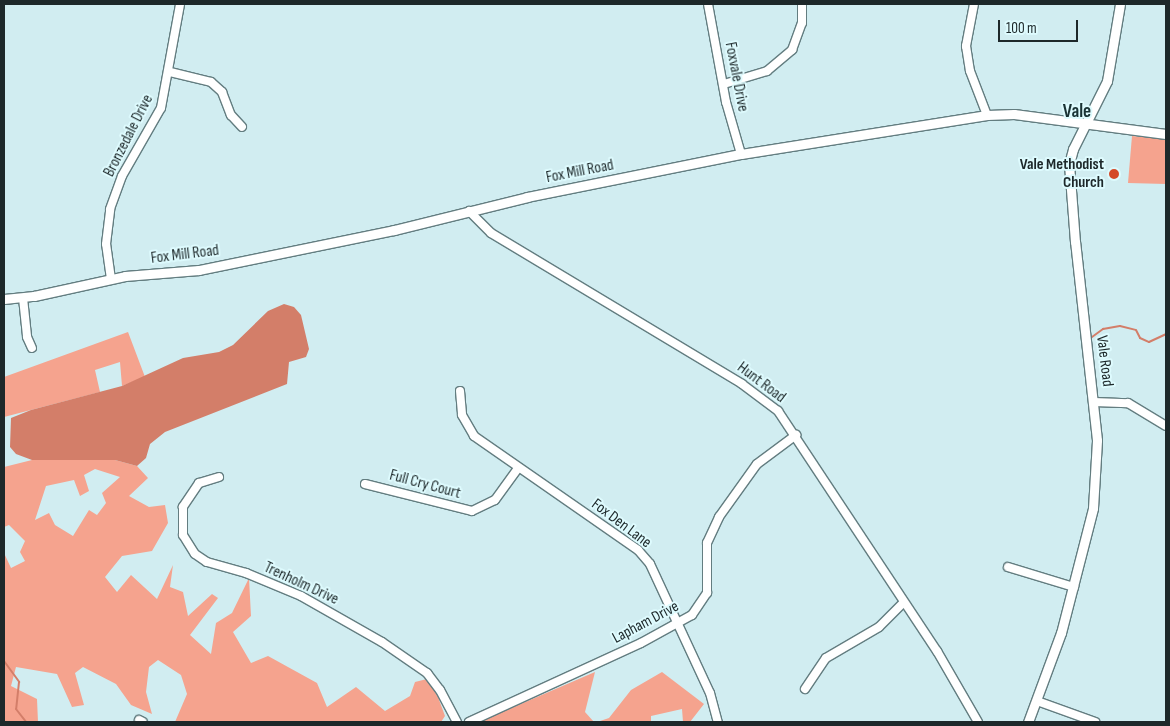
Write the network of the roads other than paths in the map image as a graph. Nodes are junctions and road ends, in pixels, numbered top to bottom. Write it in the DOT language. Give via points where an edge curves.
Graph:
graph roads {
  1 [pos="180,4"];
  2 [pos="708,4"];
  3 [pos="802,4"];
  4 [pos="974,4"];
  5 [pos="1120,4"];
  6 [pos="170,72"];
  7 [pos="724,84"];
  8 [pos="987,115"];
  9 [pos="1087,126"];
  10 [pos="242,127"];
  11 [pos="1166,134"];
  12 [pos="742,154"];
  13 [pos="469,211"];
  14 [pos="111,280"];
  15 [pos="23,298"];
  16 [pos="4,299"];
  17 [pos="32,348"];
  18 [pos="460,392"];
  19 [pos="1094,402"];
  20 [pos="1166,426"];
  21 [pos="796,435"];
  22 [pos="518,468"];
  23 [pos="219,477"];
  24 [pos="365,484"];
  25 [pos="1008,567"];
  26 [pos="1074,587"];
  27 [pos="904,602"];
  28 [pos="678,623"];
  29 [pos="805,688"];
  30 [pos="1037,701"];
  31 [pos="457,722"];
  32 [pos="469,722"];
  33 [pos="718,722"];
  34 [pos="978,722"];
  35 [pos="1028,722"];
  36 [pos="1095,722"];
  1 -- 6 [label="street, Bronzedale Drive"];
  2 -- 7 [label="street, Foxvale Drive"];
  3 -- 7 [label="street" via="802,23 792,50 767,71"];
  4 -- 8 [label="street" via="966,46 970,71"];
  5 -- 9 [label="main road, Vale Road" via="1110,72"];
  6 -- 10 [label="street" via="211,82 222,92 231,115"];
  6 -- 14 [label="street, Bronzedale Drive" via="157,116 125,170 110,209 106,244"];
  7 -- 12 [label="street, Foxvale Drive" via="726,102"];
  8 -- 9 [label="main road, Fox Mill Road" via="1014,114"];
  8 -- 12 [label="main road, Fox Mill Road"];
  9 -- 11 [label="main road, Fox Mill Road"];
  9 -- 19 [label="main road, Vale Road" via="1073,149 1069,175"];
  12 -- 13 [label="main road, Fox Mill Road"];
  13 -- 14 [label="main road, Fox Mill Road" via="204,270"];
  13 -- 21 [label="street, Hunt Road" via="491,233 758,394 778,411"];
  14 -- 15 [label="main road, Fox Mill Road"];
  15 -- 16 [label="main road, Fox Mill Road"];
  15 -- 17 [label="street" via="27,337"];
  18 -- 22 [label="street, Fox Den Lane" via="462,415 470,433"];
  19 -- 20 [label="street" via="1128,403"];
  19 -- 26 [label="main road, Vale Road" via="1097,481"];
  21 -- 27 [label="street, Hunt Road"];
  21 -- 28 [label="street, Lapham Drive" via="757,464 719,517 708,543 707,593 698,609"];
  22 -- 24 [label="street, Full Cry Court" via="495,500 472,510"];
  22 -- 28 [label="street, Fox Den Lane" via="644,557"];
  23 -- 31 [label="street, Trenholm Drive" via="199,483 183,507 183,535 195,554 207,562 246,573 301,596 389,646 434,681"];
  25 -- 26 [label="street"];
  26 -- 30 [label="main road, Vale Road"];
  27 -- 29 [label="street" via="879,628 835,651 823,661"];
  27 -- 34 [label="street, Hunt Road"];
  28 -- 32 [label="street, Lapham Drive"];
  28 -- 33 [label="street, Fox Den Lane" via="710,693"];
  30 -- 35 [label="main road, Vale Road"];
  30 -- 36 [label="street"];
}
